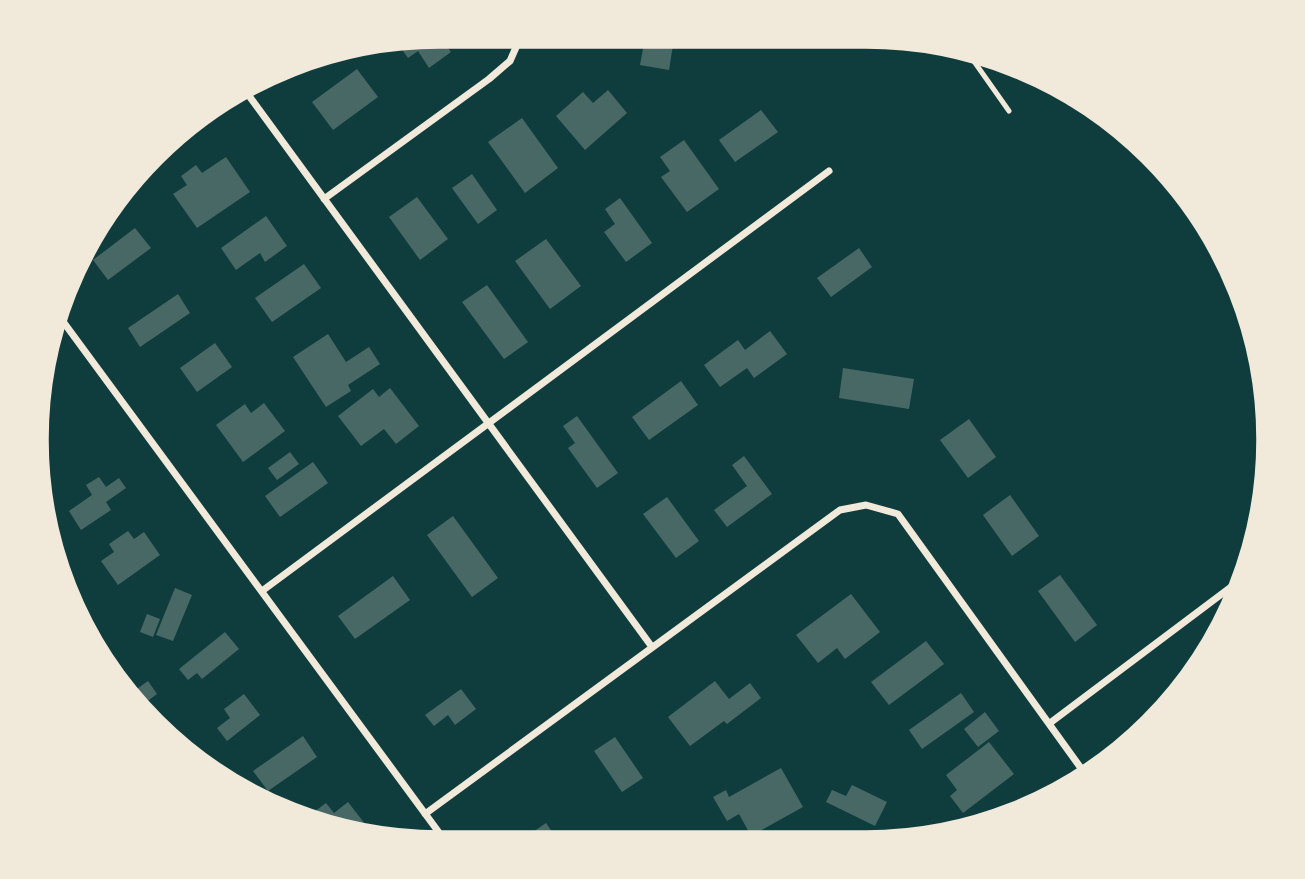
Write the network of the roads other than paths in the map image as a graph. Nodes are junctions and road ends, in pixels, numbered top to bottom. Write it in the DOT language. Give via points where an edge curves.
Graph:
graph roads {
  1 [pos="516,47"];
  2 [pos="976,64"];
  3 [pos="250,97"];
  4 [pos="1009,111"];
  5 [pos="829,171"];
  6 [pos="324,199"];
  7 [pos="65,324"];
  8 [pos="489,421"];
  9 [pos="1229,588"];
  10 [pos="262,591"];
  11 [pos="652,646"];
  12 [pos="1050,723"];
  13 [pos="1081,767"];
  14 [pos="425,814"];
  15 [pos="438,832"];
  1 -- 6 [label="street" via="510,61 489,79"];
  2 -- 4 [label="lane"];
  3 -- 6 [label="street"];
  5 -- 8 [label="street"];
  6 -- 8 [label="street"];
  7 -- 10 [label="street"];
  8 -- 10 [label="street"];
  8 -- 11 [label="street"];
  9 -- 12 [label="street"];
  10 -- 14 [label="street"];
  11 -- 12 [label="street" via="840,510 866,505 898,514"];
  11 -- 14 [label="street"];
  12 -- 13 [label="street"];
  14 -- 15 [label="street"];
}
